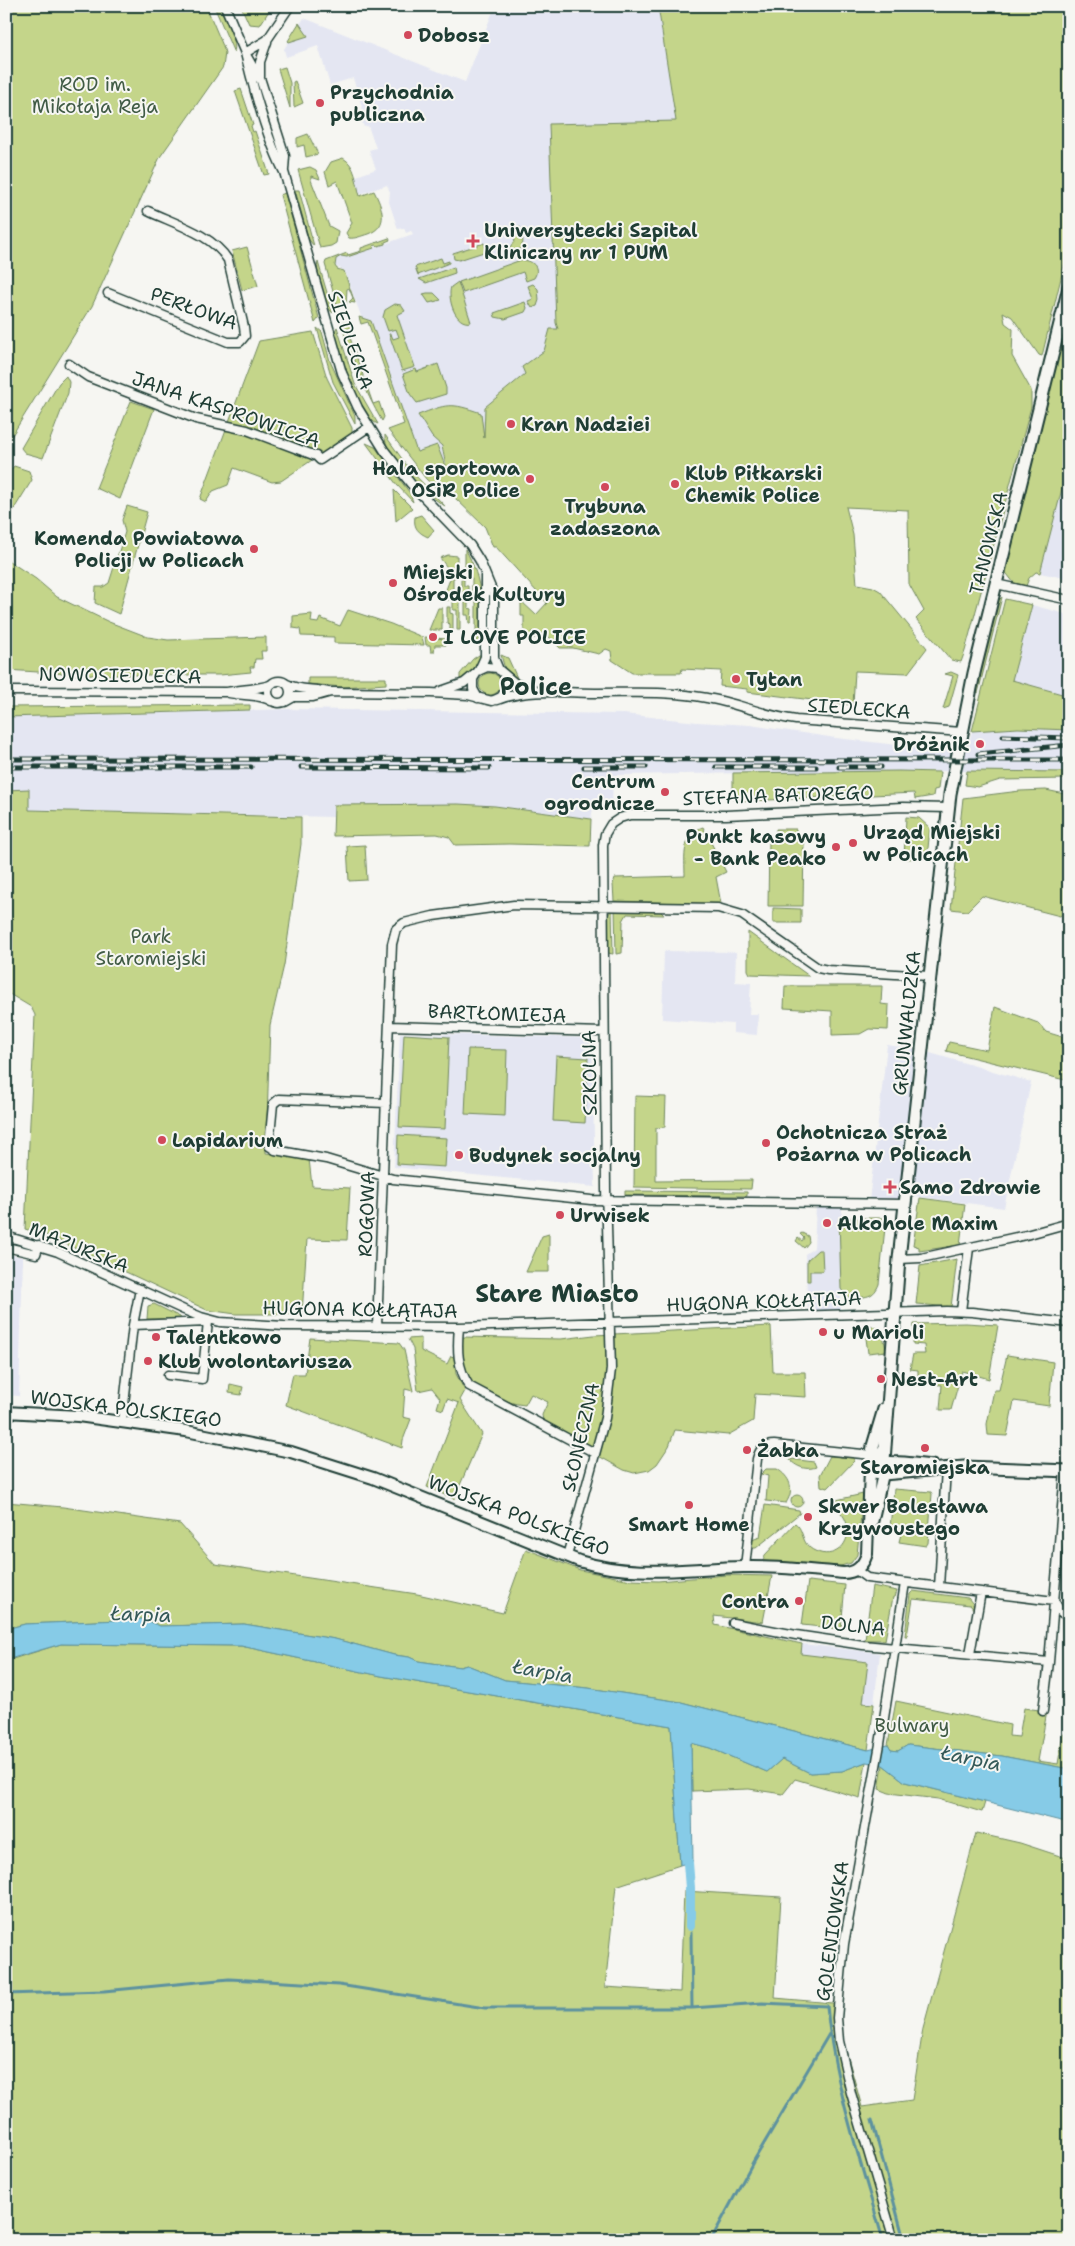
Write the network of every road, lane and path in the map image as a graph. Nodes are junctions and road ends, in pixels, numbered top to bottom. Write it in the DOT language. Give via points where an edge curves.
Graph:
graph roads {
  1 [pos="225,6"];
  2 [pos="290,6"];
  3 [pos="272,34"];
  4 [pos="245,53"];
  5 [pos="261,81"];
  6 [pos="284,172"];
  7 [pos="148,211"];
  8 [pos="1069,287"];
  9 [pos="108,293"];
  10 [pos="69,364"];
  11 [pos="369,427"];
  12 [pos="484,569"];
  13 [pos="996,584"];
  14 [pos="1069,600"];
  15 [pos="477,672"];
  16 [pos="501,672"];
  17 [pos="272,684"];
  18 [pos="286,684"];
  19 [pos="9,689"];
  20 [pos="227,692"];
  21 [pos="331,692"];
  22 [pos="432,692"];
  23 [pos="548,693"];
  24 [pos="480,699"];
  25 [pos="496,700"];
  26 [pos="272,701"];
  27 [pos="285,702"];
  28 [pos="962,732"];
  29 [pos="948,808"];
  30 [pos="611,824"];
  31 [pos="603,905"];
  32 [pos="929,976"];
  33 [pos="389,1026"];
  34 [pos="604,1032"];
  35 [pos="386,1103"];
  36 [pos="384,1177"];
  37 [pos="607,1200"];
  38 [pos="905,1204"];
  39 [pos="1069,1223"];
  40 [pos="6,1236"];
  41 [pos="39,1245"];
  42 [pos="6,1247"];
  43 [pos="969,1248"];
  44 [pos="899,1259"];
  45 [pos="140,1289"];
  46 [pos="961,1311"];
  47 [pos="895,1313"];
  48 [pos="208,1322"];
  49 [pos="220,1322"];
  50 [pos="609,1323"];
  51 [pos="1069,1323"];
  52 [pos="133,1325"];
  53 [pos="377,1327"];
  54 [pos="459,1327"];
  55 [pos="168,1375"];
  56 [pos="890,1390"];
  57 [pos="6,1412"];
  58 [pos="122,1422"];
  59 [pos="886,1443"];
  60 [pos="596,1453"];
  61 [pos="872,1455"];
  62 [pos="884,1462"];
  63 [pos="870,1468"];
  64 [pos="946,1468"];
  65 [pos="1067,1471"];
  66 [pos="883,1474"];
  67 [pos="868,1538"];
  68 [pos="568,1556"];
  69 [pos="745,1567"];
  70 [pos="856,1570"];
  71 [pos="905,1583"];
  72 [pos="939,1587"];
  73 [pos="981,1592"];
  74 [pos="1054,1601"];
  75 [pos="1069,1618"];
  76 [pos="733,1623"];
  77 [pos="896,1646"];
  78 [pos="970,1654"];
  79 [pos="1049,1662"];
  80 [pos="1043,1711"];
  81 [pos="894,2240"];
  1 -- 4 [label="street, SIEDLECKA"];
  2 -- 3 [label="street"];
  3 -- 4 [label="street" via="262,45"];
  3 -- 5 [label="street, SIEDLECKA" via="260,62"];
  4 -- 5 [label="street, SIEDLECKA"];
  4 -- 6 [label="street, SIEDLECKA"];
  5 -- 6 [label="street, SIEDLECKA" via="284,156"];
  6 -- 11 [label="street, SIEDLECKA" via="335,355 348,389"];
  7 -- 9 [label="street, PERŁOWA" via="202,237 222,252 228,260 245,336 240,342 228,342"];
  8 -- 13 [label="main road, TANOWSKA"];
  10 -- 11 [label="street, JANA KASPROWICZA" via="88,378 196,419 247,430 320,460"];
  11 -- 12 [label="street, SIEDLECKA" via="411,484 470,545"];
  12 -- 15 [label="street, SIEDLECKA" via="485,655"];
  12 -- 16 [label="street, SIEDLECKA" via="494,595 494,658"];
  13 -- 14 [label="street"];
  13 -- 28 [label="main road, TANOWSKA"];
  15 -- 16 [label="street" via="487,667"];
  15 -- 22 [label="street, NOWOSIEDLECKA" via="460,684"];
  15 -- 24 [label="street" via="472,687"];
  16 -- 23 [label="street, SIEDLECKA" via="516,684"];
  16 -- 25 [label="street" via="506,689"];
  17 -- 18 [label="street, NOWOSIEDLECKA" via="279,681"];
  17 -- 20 [label="street, NOWOSIEDLECKA"];
  17 -- 26 [label="street" via="268,692"];
  18 -- 21 [label="street, NOWOSIEDLECKA"];
  18 -- 27 [label="street" via="290,694"];
  19 -- 20 [label="street, NOWOSIEDLECKA"];
  20 -- 26 [label="street, NOWOSIEDLECKA"];
  21 -- 22 [label="street, NOWOSIEDLECKA"];
  21 -- 27 [label="street, NOWOSIEDLECKA" via="313,697 294,697"];
  22 -- 24 [label="street, NOWOSIEDLECKA"];
  23 -- 25 [label="street, SIEDLECKA"];
  23 -- 28 [label="street, SIEDLECKA" via="682,694 720,700 770,716 796,720"];
  24 -- 25 [label="street"];
  26 -- 27 [label="street, NOWOSIEDLECKA"];
  28 -- 29 [label="main road, TANOWSKA"];
  29 -- 30 [label="street, STEFANA BATOREGO" via="632,815"];
  29 -- 32 [label="main road, GRUNWALDZKA"];
  30 -- 31 [label="street, SZKOLNA" via="603,841"];
  31 -- 32 [label="street" via="728,910 742,915 818,968"];
  31 -- 33 [label="street, ROGOWA" via="493,907 414,920 396,929 392,944"];
  31 -- 34 [label="street, SZKOLNA"];
  32 -- 38 [label="main road, GRUNWALDZKA"];
  33 -- 34 [label="street, BARTŁOMIEJA"];
  33 -- 35 [label="street, ROGOWA"];
  34 -- 37 [label="street, SZKOLNA"];
  35 -- 36 [label="street, ROGOWA"];
  35 -- 36 [label="street" via="275,1101 268,1141 271,1149 326,1159"];
  36 -- 37 [label="street" via="456,1187"];
  36 -- 53 [label="street, ROGOWA"];
  37 -- 38 [label="street"];
  37 -- 50 [label="street, SZKOLNA"];
  38 -- 44 [label="main road, GRUNWALDZKA"];
  39 -- 43 [label="street"];
  40 -- 41 [label="street, MAZURSKA"];
  41 -- 42 [label="street" via="36,1254"];
  41 -- 45 [label="street, MAZURSKA"];
  43 -- 44 [label="street"];
  43 -- 46 [label="street"];
  44 -- 47 [label="main road, GRUNWALDZKA"];
  45 -- 49 [label="street, HUGONA KOŁŁĄTAJA" via="201,1318"];
  45 -- 52 [label="street"];
  46 -- 47 [label="street, HUGONA KOŁŁĄTAJA"];
  46 -- 51 [label="street, HUGONA KOŁŁĄTAJA"];
  47 -- 50 [label="street, HUGONA KOŁŁĄTAJA"];
  47 -- 56 [label="main road, GRUNWALDZKA"];
  48 -- 49 [label="street, HUGONA KOŁŁĄTAJA"];
  48 -- 52 [label="street, HUGONA KOŁŁĄTAJA"];
  48 -- 55 [label="street" via="202,1379"];
  49 -- 53 [label="street, HUGONA KOŁŁĄTAJA"];
  50 -- 54 [label="street, HUGONA KOŁŁĄTAJA"];
  50 -- 60 [label="street, SŁONECZNA" via="612,1369"];
  52 -- 58 [label="street"];
  53 -- 54 [label="street, HUGONA KOŁŁĄTAJA"];
  54 -- 60 [label="street" via="459,1368 469,1386"];
  56 -- 59 [label="main road, GRUNWALDZKA"];
  56 -- 61 [label="main road, GRUNWALDZKA"];
  57 -- 58 [label="street, WOJSKA POLSKIEGO"];
  58 -- 68 [label="street, WOJSKA POLSKIEGO" via="242,1441 316,1459 373,1478"];
  59 -- 61 [label="street" via="881,1451"];
  59 -- 62 [label="main road, GRUNWALDZKA"];
  60 -- 68 [label="street, SŁONECZNA"];
  61 -- 63 [label="main road, GRUNWALDZKA"];
  61 -- 69 [label="street" via="774,1445 762,1448 757,1459"];
  62 -- 63 [label="main road"];
  62 -- 64 [label="main road"];
  62 -- 66 [label="main road, GRUNWALDZKA"];
  63 -- 66 [label="main road"];
  63 -- 67 [label="street, GRUNWALDZKA"];
  64 -- 65 [label="main road"];
  64 -- 66 [label="main road"];
  64 -- 72 [label="street"];
  65 -- 74 [label="street"];
  66 -- 67 [label="street, GRUNWALDZKA"];
  67 -- 70 [label="street, GRUNWALDZKA" via="865,1560"];
  68 -- 69 [label="street, WOJSKA POLSKIEGO" via="602,1567 645,1572"];
  69 -- 70 [label="street, WOJSKA POLSKIEGO" via="843,1573"];
  70 -- 71 [label="street, WOJSKA POLSKIEGO" via="867,1578"];
  71 -- 72 [label="street, WOJSKA POLSKIEGO"];
  71 -- 77 [label="street"];
  72 -- 73 [label="street, WOJSKA POLSKIEGO"];
  73 -- 74 [label="street, WOJSKA POLSKIEGO"];
  73 -- 78 [label="street"];
  74 -- 75 [label="street"];
  74 -- 79 [label="street"];
  76 -- 77 [label="street, DOLNA" via="796,1635"];
  77 -- 78 [label="street, DOLNA"];
  77 -- 81 [label="street, GOLENIOWSKA" via="844,1944 836,2018 851,2093"];
  78 -- 79 [label="street, DOLNA"];
  79 -- 80 [label="street"];
}
